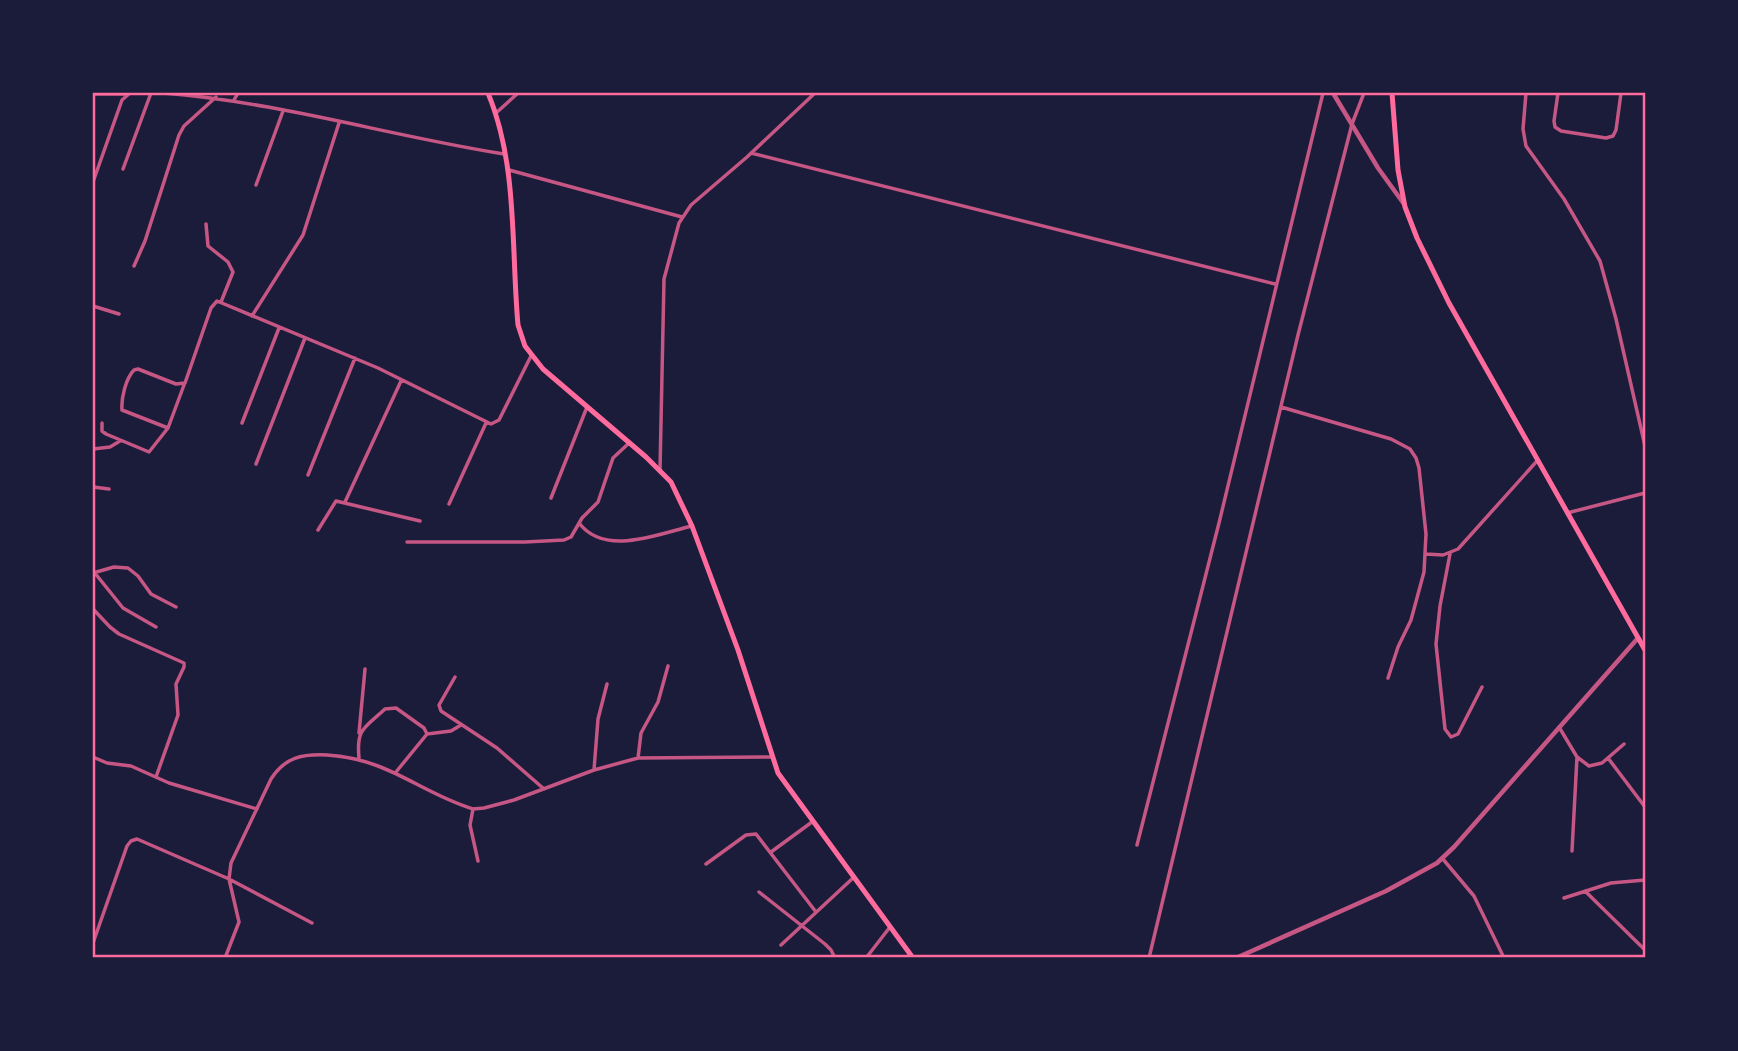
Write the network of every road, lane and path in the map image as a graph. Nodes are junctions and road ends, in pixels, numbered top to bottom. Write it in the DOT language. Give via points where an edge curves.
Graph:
graph roads {
  1 [pos="151,93"];
  2 [pos="163,93"];
  3 [pos="238,93"];
  4 [pos="488,93"];
  5 [pos="519,93"];
  6 [pos="815,93"];
  7 [pos="1323,93"];
  8 [pos="1333,93"];
  9 [pos="1364,93"];
  10 [pos="1392,93"];
  11 [pos="1526,93"];
  12 [pos="1558,93"];
  13 [pos="1621,93"];
  14 [pos="93,94"];
  15 [pos="128,94"];
  16 [pos="216,97"];
  17 [pos="234,100"];
  18 [pos="283,111"];
  19 [pos="496,113"];
  20 [pos="339,122"];
  21 [pos="1352,124"];
  22 [pos="751,153"];
  23 [pos="506,154"];
  24 [pos="122,169"];
  25 [pos="509,170"];
  26 [pos="93,182"];
  27 [pos="256,185"];
  28 [pos="1405,207"];
  29 [pos="682,217"];
  30 [pos="206,224"];
  31 [pos="134,266"];
  32 [pos="1275,284"];
  33 [pos="222,302"];
  34 [pos="93,306"];
  35 [pos="119,314"];
  36 [pos="252,316"];
  37 [pos="279,328"];
  38 [pos="305,338"];
  39 [pos="531,356"];
  40 [pos="355,358"];
  41 [pos="401,381"];
  42 [pos="185,383"];
  43 [pos="587,407"];
  44 [pos="1281,407"];
  45 [pos="102,423"];
  46 [pos="242,423"];
  47 [pos="486,423"];
  48 [pos="168,428"];
  49 [pos="121,440"];
  50 [pos="629,443"];
  51 [pos="1645,446"];
  52 [pos="93,449"];
  53 [pos="1539,460"];
  54 [pos="256,464"];
  55 [pos="660,470"];
  56 [pos="308,475"];
  57 [pos="93,487"];
  58 [pos="109,489"];
  59 [pos="1645,493"];
  60 [pos="551,498"];
  61 [pos="345,502"];
  62 [pos="449,504"];
  63 [pos="1567,513"];
  64 [pos="421,521"];
  65 [pos="579,523"];
  66 [pos="692,526"];
  67 [pos="318,530"];
  68 [pos="407,542"];
  69 [pos="1426,554"];
  70 [pos="1450,554"];
  71 [pos="93,572"];
  72 [pos="176,607"];
  73 [pos="93,609"];
  74 [pos="156,627"];
  75 [pos="1639,638"];
  76 [pos="1645,650"];
  77 [pos="668,666"];
  78 [pos="365,668"];
  79 [pos="455,677"];
  80 [pos="1388,678"];
  81 [pos="607,684"];
  82 [pos="1482,687"];
  83 [pos="461,725"];
  84 [pos="1559,727"];
  85 [pos="359,734"];
  86 [pos="427,734"];
  87 [pos="1625,744"];
  88 [pos="93,757"];
  89 [pos="772,757"];
  90 [pos="1577,757"];
  91 [pos="638,758"];
  92 [pos="1608,758"];
  93 [pos="359,759"];
  94 [pos="594,770"];
  95 [pos="396,772"];
  96 [pos="156,777"];
  97 [pos="544,789"];
  98 [pos="1645,807"];
  99 [pos="473,808"];
  100 [pos="257,809"];
  101 [pos="812,822"];
  102 [pos="1137,845"];
  103 [pos="1572,851"];
  104 [pos="771,852"];
  105 [pos="1442,858"];
  106 [pos="478,861"];
  107 [pos="706,864"];
  108 [pos="853,878"];
  109 [pos="229,879"];
  110 [pos="1645,880"];
  111 [pos="1585,891"];
  112 [pos="759,892"];
  113 [pos="1564,898"];
  114 [pos="816,912"];
  115 [pos="312,923"];
  116 [pos="801,925"];
  117 [pos="890,927"];
  118 [pos="93,943"];
  119 [pos="780,945"];
  120 [pos="1645,950"];
  121 [pos="225,958"];
  122 [pos="835,958"];
  123 [pos="866,958"];
  124 [pos="913,958"];
  125 [pos="1149,958"];
  126 [pos="1236,958"];
  127 [pos="1504,958"];
  1 -- 24 [label="street"];
  2 -- 16 [label="street"];
  3 -- 17 [label="street"];
  4 -- 19 [label="main road"];
  5 -- 19 [label="street"];
  6 -- 22 [label="street"];
  7 -- 32 [label="street"];
  8 -- 21 [label="street"];
  9 -- 21 [label="street"];
  10 -- 28 [label="main road" via="1393,135"];
  11 -- 51 [label="street" via="1526,146 1600,261"];
  12 -- 13 [label="street" via="1555,127 1606,138 1616,130"];
  14 -- 15 [label="street"];
  15 -- 26 [label="street"];
  16 -- 17 [label="street"];
  16 -- 31 [label="street" via="179,135"];
  17 -- 18 [label="street"];
  18 -- 20 [label="street"];
  18 -- 27 [label="street"];
  19 -- 23 [label="main road"];
  20 -- 23 [label="street"];
  20 -- 36 [label="street" via="303,235"];
  21 -- 28 [label="street"];
  21 -- 44 [label="street"];
  22 -- 29 [label="street"];
  22 -- 32 [label="street"];
  23 -- 25 [label="main road"];
  25 -- 29 [label="street"];
  25 -- 39 [label="main road" via="518,325"];
  28 -- 53 [label="main road" via="1449,303"];
  29 -- 55 [label="street" via="664,279"];
  30 -- 33 [label="street" via="208,246 233,272"];
  32 -- 102 [label="street"];
  33 -- 36 [label="street"];
  33 -- 42 [label="street" via="213,304"];
  34 -- 35 [label="street"];
  36 -- 37 [label="street"];
  37 -- 38 [label="street"];
  37 -- 46 [label="street"];
  38 -- 40 [label="street"];
  38 -- 54 [label="street"];
  39 -- 43 [label="main road"];
  39 -- 47 [label="street" via="499,420"];
  40 -- 41 [label="street"];
  40 -- 56 [label="street"];
  41 -- 47 [label="street"];
  41 -- 61 [label="street"];
  42 -- 48 [label="street"];
  42 -- 48 [label="street" via="176,384 138,369 129,376 122,410"];
  43 -- 50 [label="main road"];
  43 -- 60 [label="street"];
  44 -- 69 [label="street" via="1391,439 1410,449 1419,468"];
  44 -- 125 [label="street"];
  45 -- 49 [label="street" via="102,431"];
  47 -- 62 [label="street"];
  48 -- 49 [label="street" via="149,452"];
  49 -- 52 [label="street"];
  50 -- 55 [label="main road"];
  50 -- 65 [label="street" via="613,458 598,502"];
  53 -- 63 [label="main road"];
  53 -- 70 [label="street"];
  55 -- 66 [label="main road" via="671,482"];
  57 -- 58 [label="street"];
  59 -- 63 [label="street"];
  61 -- 64 [label="street"];
  61 -- 67 [label="street" via="333,503"];
  63 -- 75 [label="main road"];
  65 -- 66 [label="street" via="589,533 621,542"];
  65 -- 68 [label="street" via="574,534 564,540"];
  66 -- 89 [label="main road"];
  69 -- 70 [label="street"];
  69 -- 80 [label="street" via="1411,620"];
  70 -- 82 [label="street" via="1436,644 1445,729 1451,737 1458,734"];
  71 -- 72 [label="street" via="128,568 151,594"];
  71 -- 74 [label="street" via="123,608"];
  73 -- 96 [label="street" via="119,634 184,663 176,684 178,715"];
  75 -- 76 [label="main road"];
  75 -- 84 [label="street"];
  77 -- 91 [label="street" via="658,702 641,733"];
  78 -- 85 [label="street"];
  79 -- 83 [label="street" via="439,708"];
  81 -- 94 [label="street" via="598,719"];
  83 -- 86 [label="street"];
  83 -- 97 [label="street" via="497,748"];
  84 -- 90 [label="street"];
  84 -- 105 [label="street"];
  85 -- 86 [label="street" via="392,706"];
  85 -- 93 [label="street"];
  86 -- 95 [label="street"];
  87 -- 92 [label="street"];
  88 -- 96 [label="street"];
  89 -- 91 [label="street"];
  89 -- 101 [label="main road"];
  90 -- 92 [label="street" via="1589,766"];
  90 -- 103 [label="street"];
  91 -- 94 [label="street"];
  92 -- 98 [label="street"];
  93 -- 95 [label="street"];
  93 -- 100 [label="street" via="310,755 289,759 278,768"];
  94 -- 97 [label="street"];
  95 -- 99 [label="street"];
  96 -- 100 [label="street"];
  97 -- 99 [label="street"];
  99 -- 106 [label="street" via="470,825"];
  100 -- 109 [label="street" via="236,849"];
  101 -- 104 [label="street"];
  101 -- 108 [label="main road"];
  104 -- 107 [label="street" via="752,833"];
  104 -- 114 [label="street"];
  105 -- 126 [label="street" via="1386,891"];
  105 -- 127 [label="street" via="1474,896"];
  108 -- 114 [label="street"];
  108 -- 117 [label="main road"];
  109 -- 115 [label="street"];
  109 -- 118 [label="street" via="145,841 131,841"];
  109 -- 121 [label="street" via="239,922"];
  110 -- 111 [label="street" via="1620,881"];
  111 -- 113 [label="street"];
  111 -- 120 [label="street"];
  112 -- 116 [label="street"];
  114 -- 116 [label="street"];
  116 -- 119 [label="street"];
  116 -- 122 [label="street"];
  117 -- 123 [label="street"];
  117 -- 124 [label="main road"];
}
